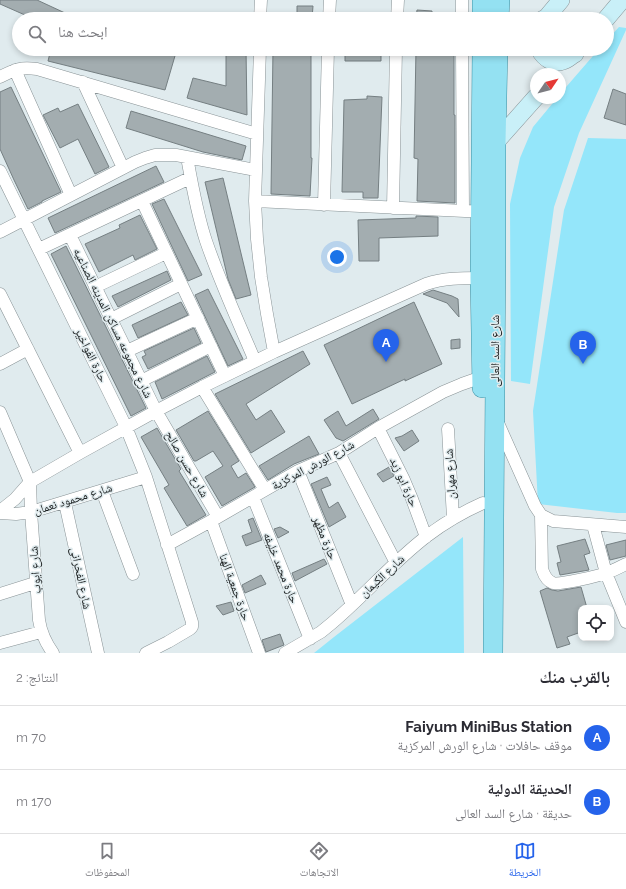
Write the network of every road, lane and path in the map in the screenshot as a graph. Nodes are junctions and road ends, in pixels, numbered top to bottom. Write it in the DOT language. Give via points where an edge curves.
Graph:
graph roads {
  1 [pos="261,0"];
  2 [pos="330,0"];
  3 [pos="398,0"];
  4 [pos="462,0"];
  5 [pos="482,0"];
  6 [pos="623,0"];
  7 [pos="559,1"];
  8 [pos="626,4"];
  9 [pos="260,12"];
  10 [pos="329,12"];
  11 [pos="397,12"];
  12 [pos="462,12"];
  13 [pos="482,12"];
  14 [pos="550,12"];
  15 [pos="612,12"];
  16 [pos="260,56"];
  17 [pos="328,56"];
  18 [pos="396,56"];
  19 [pos="463,56"];
  20 [pos="482,56"];
  21 [pos="498,56"];
  22 [pos="543,56"];
  23 [pos="571,56"];
  24 [pos="573,56"];
  25 [pos="562,68"];
  26 [pos="15,70"];
  27 [pos="0,76"];
  28 [pos="83,82"];
  29 [pos="530,104"];
  30 [pos="257,134"];
  31 [pos="496,142"];
  32 [pos="187,157"];
  33 [pos="123,168"];
  34 [pos="256,170"];
  35 [pos="0,171"];
  36 [pos="190,178"];
  37 [pos="70,195"];
  38 [pos="142,201"];
  39 [pos="255,201"];
  40 [pos="324,205"];
  41 [pos="393,208"];
  42 [pos="480,212"];
  43 [pos="24,220"];
  44 [pos="0,232"];
  45 [pos="70,235"];
  46 [pos="488,248"];
  47 [pos="39,250"];
  48 [pos="166,253"];
  49 [pos="480,278"];
  50 [pos="181,284"];
  51 [pos="96,287"];
  52 [pos="0,294"];
  53 [pos="198,318"];
  54 [pos="111,319"];
  55 [pos="211,346"];
  56 [pos="28,349"];
  57 [pos="127,352"];
  58 [pos="274,352"];
  59 [pos="255,361"];
  60 [pos="0,364"];
  61 [pos="225,376"];
  62 [pos="482,377"];
  63 [pos="141,380"];
  64 [pos="202,387"];
  65 [pos="156,411"];
  66 [pos="0,412"];
  67 [pos="495,416"];
  68 [pos="126,427"];
  69 [pos="378,428"];
  70 [pos="448,429"];
  71 [pos="80,453"];
  72 [pos="339,454"];
  73 [pos="298,471"];
  74 [pos="146,478"];
  75 [pos="30,482"];
  76 [pos="265,490"];
  77 [pos="102,491"];
  78 [pos="253,497"];
  79 [pos="65,503"];
  80 [pos="483,504"];
  81 [pos="0,512"];
  82 [pos="31,512"];
  83 [pos="541,515"];
  84 [pos="453,518"];
  85 [pos="215,519"];
  86 [pos="593,525"];
  87 [pos="626,527"];
  88 [pos="426,537"];
  89 [pos="167,545"];
  90 [pos="396,563"];
  91 [pos="626,564"];
  92 [pos="606,573"];
  93 [pos="133,574"];
  94 [pos="35,583"];
  95 [pos="0,594"];
  96 [pos="352,605"];
  97 [pos="626,622"];
  98 [pos="41,632"];
  99 [pos="310,639"];
  100 [pos="0,643"];
  101 [pos="53,653"];
  102 [pos="98,653"];
  103 [pos="146,653"];
  104 [pos="259,653"];
  105 [pos="285,653"];
  106 [pos="482,653"];
  107 [pos="493,653"];
  1 -- 9 [label="street"];
  2 -- 10 [label="street"];
  3 -- 11 [label="street"];
  4 -- 12 [label="street"];
  5 -- 13 [label="main road"];
  6 -- 8 [label="street"];
  6 -- 15 [label="main road"];
  7 -- 14 [label="main road"];
  16 -- 30 [label="street"];
  17 -- 40 [label="street"];
  18 -- 41 [label="street"];
  19 -- 42 [label="street"];
  20 -- 42 [label="main road, شارع السد العالى"];
  21 -- 31 [label="main road, شارع السد العالى"];
  22 -- 23 [label="main road" via="558,62"];
  24 -- 25 [label="main road"];
  26 -- 27 [label="street"];
  26 -- 28 [label="street" via="37,69"];
  26 -- 37 [label="street"];
  28 -- 30 [label="street"];
  28 -- 33 [label="street"];
  29 -- 31 [label="main road"];
  30 -- 34 [label="street"];
  31 -- 42 [label="main road, شارع السد العالى"];
  32 -- 33 [label="street" via="155,155"];
  32 -- 34 [label="street"];
  32 -- 36 [label="street"];
  33 -- 37 [label="street"];
  34 -- 39 [label="street"];
  35 -- 43 [label="street, حارة الفواخير"];
  36 -- 38 [label="street"];
  36 -- 59 [label="street" via="208,246"];
  37 -- 43 [label="street"];
  38 -- 45 [label="street"];
  38 -- 48 [label="street"];
  39 -- 40 [label="street"];
  39 -- 58 [label="street" via="261,277"];
  40 -- 41 [label="street"];
  41 -- 42 [label="street"];
  42 -- 46 [label="main road, شارع السد العالى"];
  43 -- 44 [label="street"];
  43 -- 47 [label="street, حارة الفواخير"];
  45 -- 47 [label="street"];
  45 -- 51 [label="street, شارع مجموعه مساكن المدينه الصناعيه"];
  46 -- 49 [label="main road, شارع السد العالى"];
  46 -- 67 [label="main road, شارع السد العالى"];
  47 -- 68 [label="street, حارة الفواخير"];
  48 -- 50 [label="street"];
  48 -- 51 [label="street"];
  49 -- 58 [label="street, شارع محمود نعمان" via="436,280"];
  49 -- 62 [label="main road, شارع السد العالى"];
  50 -- 53 [label="street"];
  50 -- 54 [label="street"];
  51 -- 54 [label="street, شارع مجموعه مساكن المدينه الصناعيه"];
  52 -- 56 [label="street"];
  53 -- 55 [label="street"];
  53 -- 57 [label="street"];
  54 -- 57 [label="street, شارع مجموعه مساكن المدينه الصناعيه"];
  55 -- 61 [label="street"];
  55 -- 63 [label="street"];
  56 -- 60 [label="street"];
  56 -- 71 [label="street"];
  57 -- 63 [label="street, شارع مجموعه مساكن المدينه الصناعيه"];
  58 -- 59 [label="street, شارع محمود نعمان"];
  59 -- 61 [label="street, شارع محمود نعمان"];
  61 -- 64 [label="street, شارع محمود نعمان"];
  62 -- 69 [label="street, شارع الورش المركزية" via="443,392"];
  62 -- 80 [label="main road, شارع السد العالى"];
  63 -- 65 [label="street, شارع مجموعه مساكن المدينه الصناعيه"];
  64 -- 65 [label="street, شارع محمود نعمان"];
  64 -- 76 [label="street"];
  65 -- 68 [label="street, شارع محمود نعمان"];
  65 -- 85 [label="street, شارع حسن صالح"];
  66 -- 75 [label="street"];
  67 -- 83 [label="street"];
  67 -- 107 [label="main road, شارع السد العالى"];
  68 -- 71 [label="street, شارع محمود نعمان"];
  68 -- 74 [label="street, حارة الفواخير"];
  69 -- 72 [label="street, شارع الورش المركزية"];
  69 -- 88 [label="street, حارة ابو زيد" via="404,480"];
  70 -- 84 [label="street, شارع مهران"];
  71 -- 75 [label="street, شارع محمود نعمان"];
  72 -- 73 [label="street, شارع الورش المركزية"];
  72 -- 90 [label="street"];
  73 -- 76 [label="street, شارع الورش المركزية"];
  73 -- 96 [label="street, حارة مظهر"];
  74 -- 77 [label="street, شارع محمود نعمان"];
  74 -- 89 [label="street, حارة الفواخير"];
  75 -- 81 [label="street, شارع محمود نعمان"];
  75 -- 82 [label="street, شارع ايوب"];
  76 -- 78 [label="street, شارع الورش المركزية"];
  77 -- 79 [label="street, شارع محمود نعمان"];
  77 -- 93 [label="street"];
  78 -- 85 [label="street, شارع الورش المركزية"];
  78 -- 99 [label="street, حارة محمد خليفه"];
  79 -- 82 [label="street, شارع محمود نعمان"];
  79 -- 102 [label="street, شارع الفخرانى"];
  80 -- 84 [label="street, شارع الكيمان"];
  80 -- 106 [label="main road, شارع السد العالى"];
  81 -- 82 [label="street, شارع محمود نعمان"];
  82 -- 94 [label="street, شارع ايوب"];
  83 -- 86 [label="street" via="552,521"];
  83 -- 92 [label="street" via="542,569 549,581 558,584"];
  84 -- 88 [label="street, شارع الكيمان"];
  85 -- 89 [label="street, شارع الورش المركزية"];
  85 -- 104 [label="street, حارة جمعية الهنا"];
  86 -- 87 [label="street"];
  86 -- 92 [label="street"];
  88 -- 90 [label="street, شارع الكيمان"];
  89 -- 103 [label="street, حارة الفواخير" via="192,624 190,629"];
  90 -- 96 [label="street, شارع الكيمان"];
  91 -- 92 [label="street"];
  92 -- 97 [label="street"];
  94 -- 95 [label="street"];
  94 -- 98 [label="street, شارع ايوب"];
  96 -- 99 [label="street, شارع الكيمان" via="332,624"];
  98 -- 100 [label="street"];
  98 -- 101 [label="street, شارع ايوب"];
  99 -- 105 [label="street, شارع الكيمان"];
}
